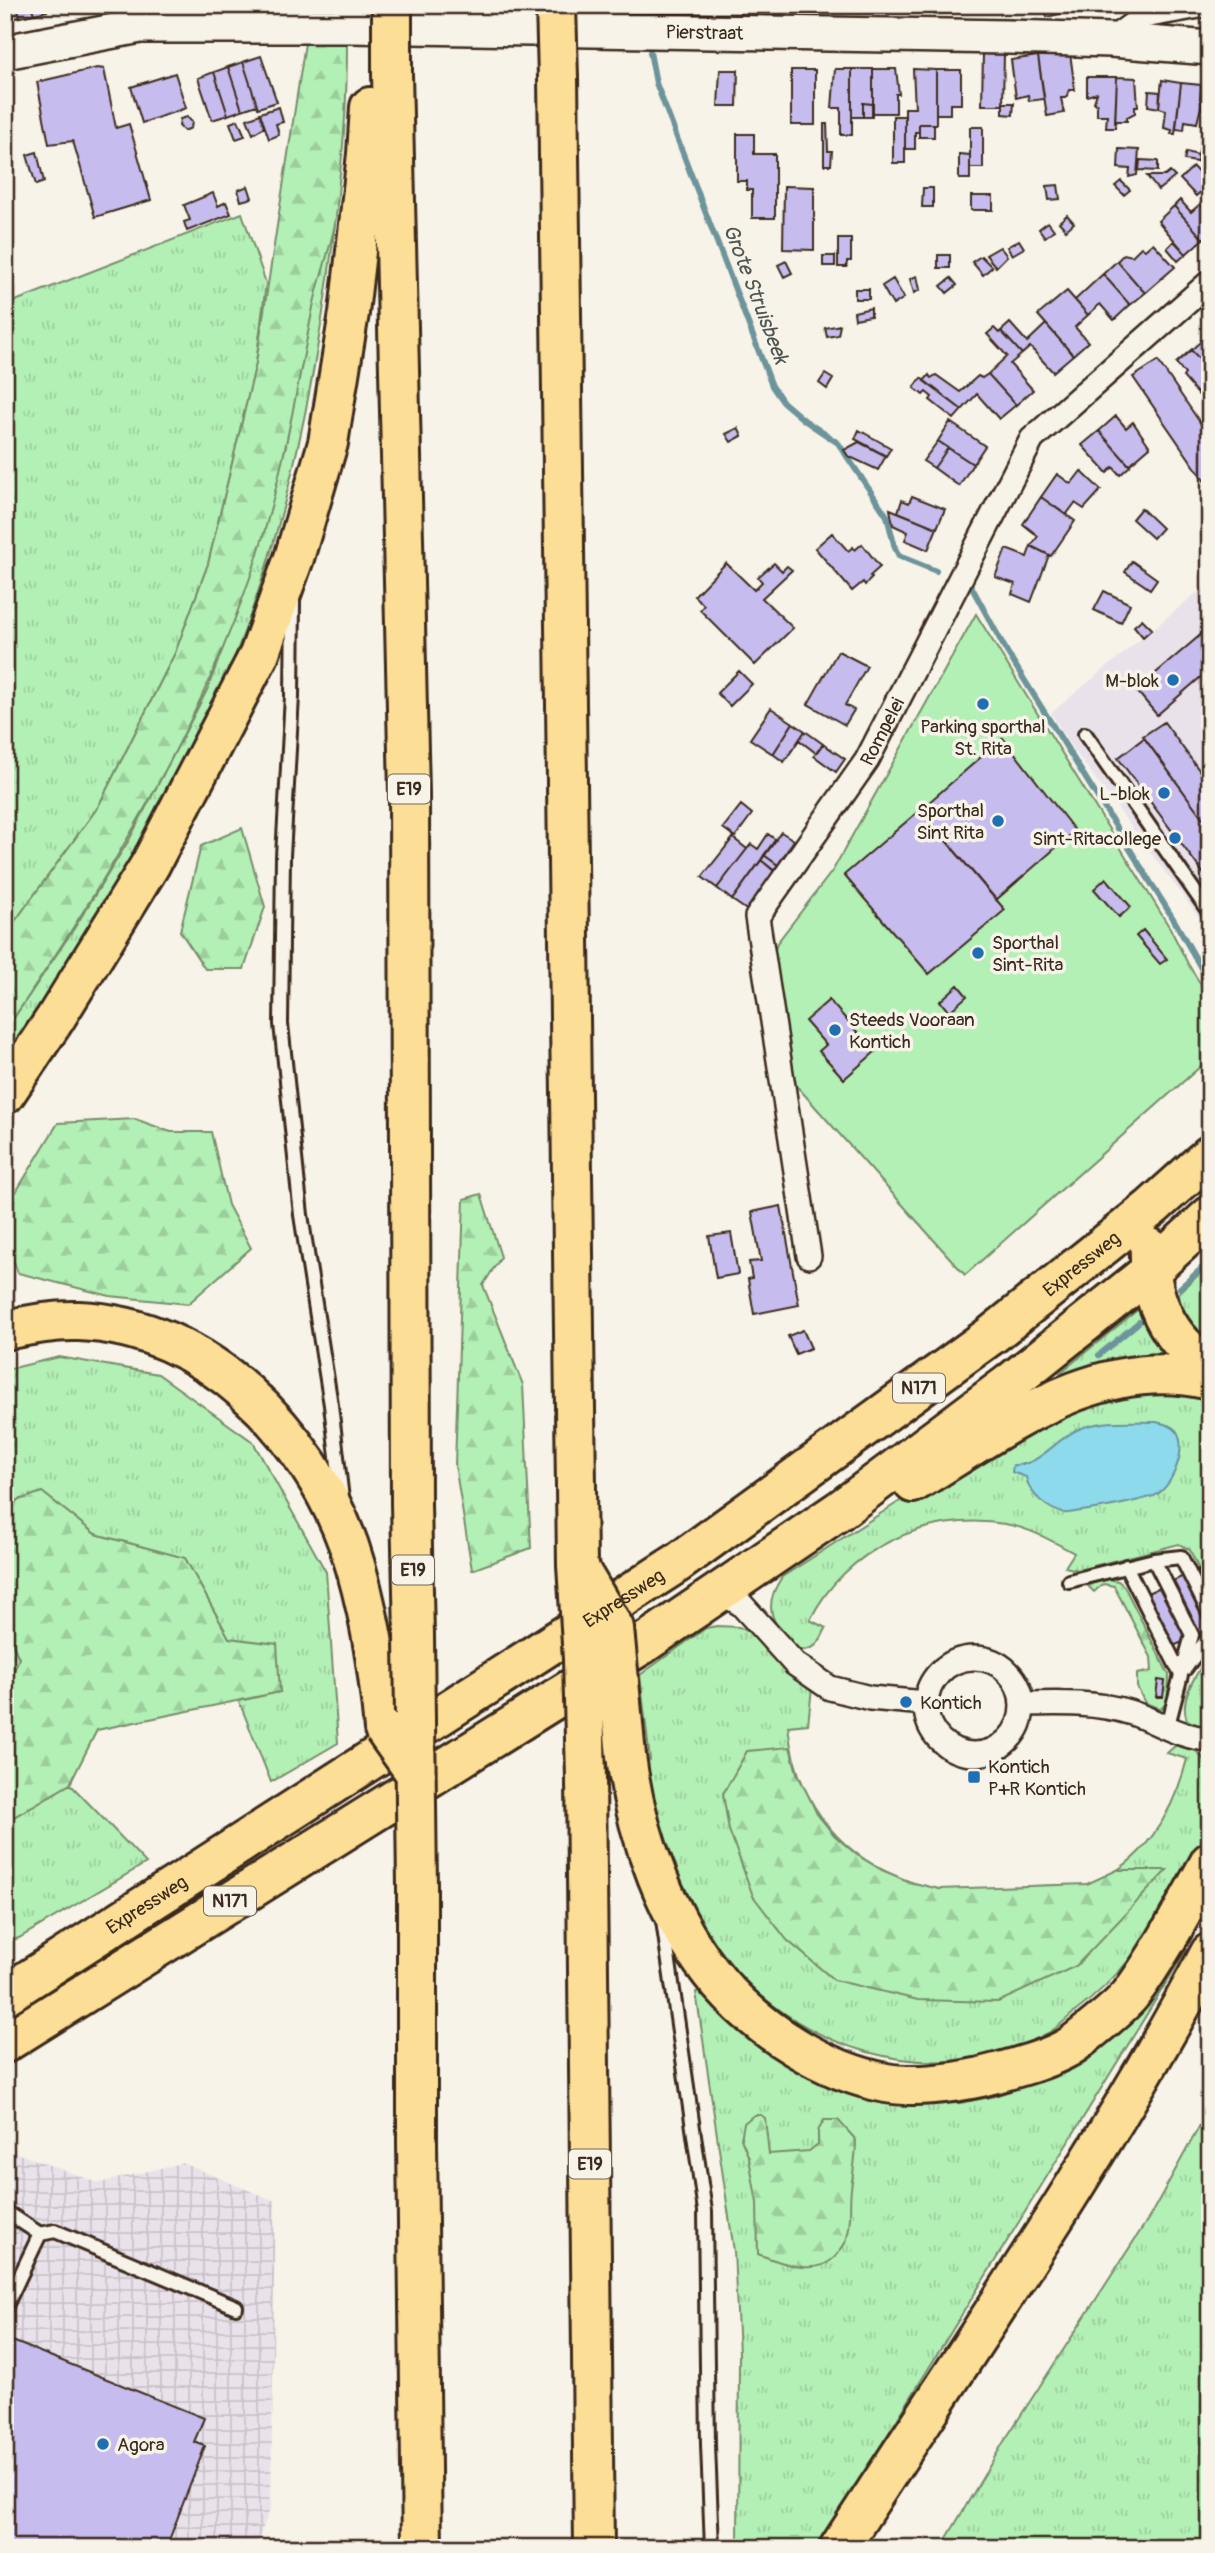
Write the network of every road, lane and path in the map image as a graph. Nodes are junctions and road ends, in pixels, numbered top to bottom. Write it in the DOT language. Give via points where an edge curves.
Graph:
graph roads {
  1 [pos="375,5"];
  2 [pos="392,5"];
  3 [pos="556,5"];
  4 [pos="1205,5"];
  5 [pos="1111,40"];
  6 [pos="1210,48"];
  7 [pos="5,52"];
  8 [pos="382,74"];
  9 [pos="1210,282"];
  10 [pos="294,558"];
  11 [pos="1085,734"];
  12 [pos="1209,912"];
  13 [pos="5,1094"];
  14 [pos="1210,1155"];
  15 [pos="1152,1207"];
  16 [pos="1210,1216"];
  17 [pos="809,1256"];
  18 [pos="1149,1272"];
  19 [pos="5,1330"];
  20 [pos="1210,1366"];
  21 [pos="1210,1380"];
  22 [pos="840,1510"];
  23 [pos="348,1544"];
  24 [pos="1154,1560"];
  25 [pos="680,1562"];
  26 [pos="577,1565"];
  27 [pos="1126,1566"];
  28 [pos="1069,1581"];
  29 [pos="720,1592"];
  30 [pos="1210,1615"];
  31 [pos="1210,1635"];
  32 [pos="1181,1675"];
  33 [pos="925,1703"];
  34 [pos="1023,1704"];
  35 [pos="1167,1729"];
  36 [pos="1205,1744"];
  37 [pos="416,1774"];
  38 [pos="1210,1862"];
  39 [pos="656,1874"];
  40 [pos="178,1884"];
  41 [pos="1210,1953"];
  42 [pos="5,1966"];
  43 [pos="5,1996"];
  44 [pos="5,2043"];
  45 [pos="5,2214"];
  46 [pos="40,2234"];
  47 [pos="236,2307"];
  48 [pos="5,2308"];
  49 [pos="422,2548"];
  50 [pos="594,2548"];
  51 [pos="712,2548"];
  52 [pos="839,2548"];
  1 -- 8 [label="highway"];
  2 -- 8 [label="highway, E19, bridge"];
  3 -- 26 [label="highway, E19, bridge"];
  4 -- 5 [label="street" via="1144,16"];
  5 -- 6 [label="street, Pierstraat"];
  5 -- 7 [label="street, Pierstraat" via="140,26"];
  8 -- 10 [label="highway" via="328,443"];
  8 -- 37 [label="highway, E19, bridge" via="409,793"];
  9 -- 17 [label="street, Rompelei" via="1032,439 867,760 757,917"];
  10 -- 13 [label="highway" via="259,656 150,865"];
  10 -- 23 [label="lane" via="281,1024 302,1215"];
  11 -- 12 [label="lane"];
  14 -- 15 [label="highway, Expressweg / N171"];
  15 -- 18 [label="highway"];
  15 -- 25 [label="highway, Expressweg / N171" via="993,1334"];
  16 -- 18 [label="highway, N171"];
  18 -- 20 [label="highway" via="1172,1332 1189,1352"];
  18 -- 22 [label="highway, N171"];
  19 -- 23 [label="highway" via="47,1322 111,1324 173,1344 217,1368 256,1399 293,1443"];
  21 -- 22 [label="highway" via="1140,1375 1079,1389 1033,1410 879,1503"];
  22 -- 29 [label="highway, N171"];
  23 -- 37 [label="highway, bridge" via="377,1660 384,1729"];
  24 -- 27 [label="lane"];
  24 -- 30 [label="lane" via="1181,1557"];
  24 -- 32 [label="lane" via="1192,1635"];
  25 -- 29 [label="highway"];
  25 -- 40 [label="highway, Expressweg / N171"];
  26 -- 39 [label="highway, bridge" via="614,1628 626,1756 640,1827"];
  26 -- 50 [label="highway, E19, bridge" via="586,1779"];
  27 -- 28 [label="lane"];
  27 -- 32 [label="lane"];
  29 -- 33 [label="street" via="741,1604 795,1664 830,1688 870,1698"];
  29 -- 44 [label="highway, N171"];
  31 -- 32 [label="lane"];
  32 -- 35 [label="lane"];
  33 -- 34 [label="street" via="935,1676 951,1662 975,1657 1006,1668 1019,1685"];
  33 -- 34 [label="street" via="935,1735 960,1753 975,1755 1006,1742 1017,1729"];
  34 -- 35 [label="street" via="1072,1703 1132,1713"];
  35 -- 36 [label="street"];
  37 -- 49 [label="highway, E19, bridge"];
  38 -- 39 [label="highway" via="1130,1996 1073,2045 1019,2067 953,2084 888,2084 835,2068 793,2045 720,1984 690,1941"];
  39 -- 51 [label="lane" via="705,2211"];
  40 -- 42 [label="highway" via="116,1909"];
  40 -- 43 [label="highway, Expressweg / N171"];
  41 -- 52 [label="highway" via="1090,2162"];
  45 -- 46 [label="lane"];
  46 -- 47 [label="lane" via="55,2231"];
  46 -- 48 [label="lane"];
}
